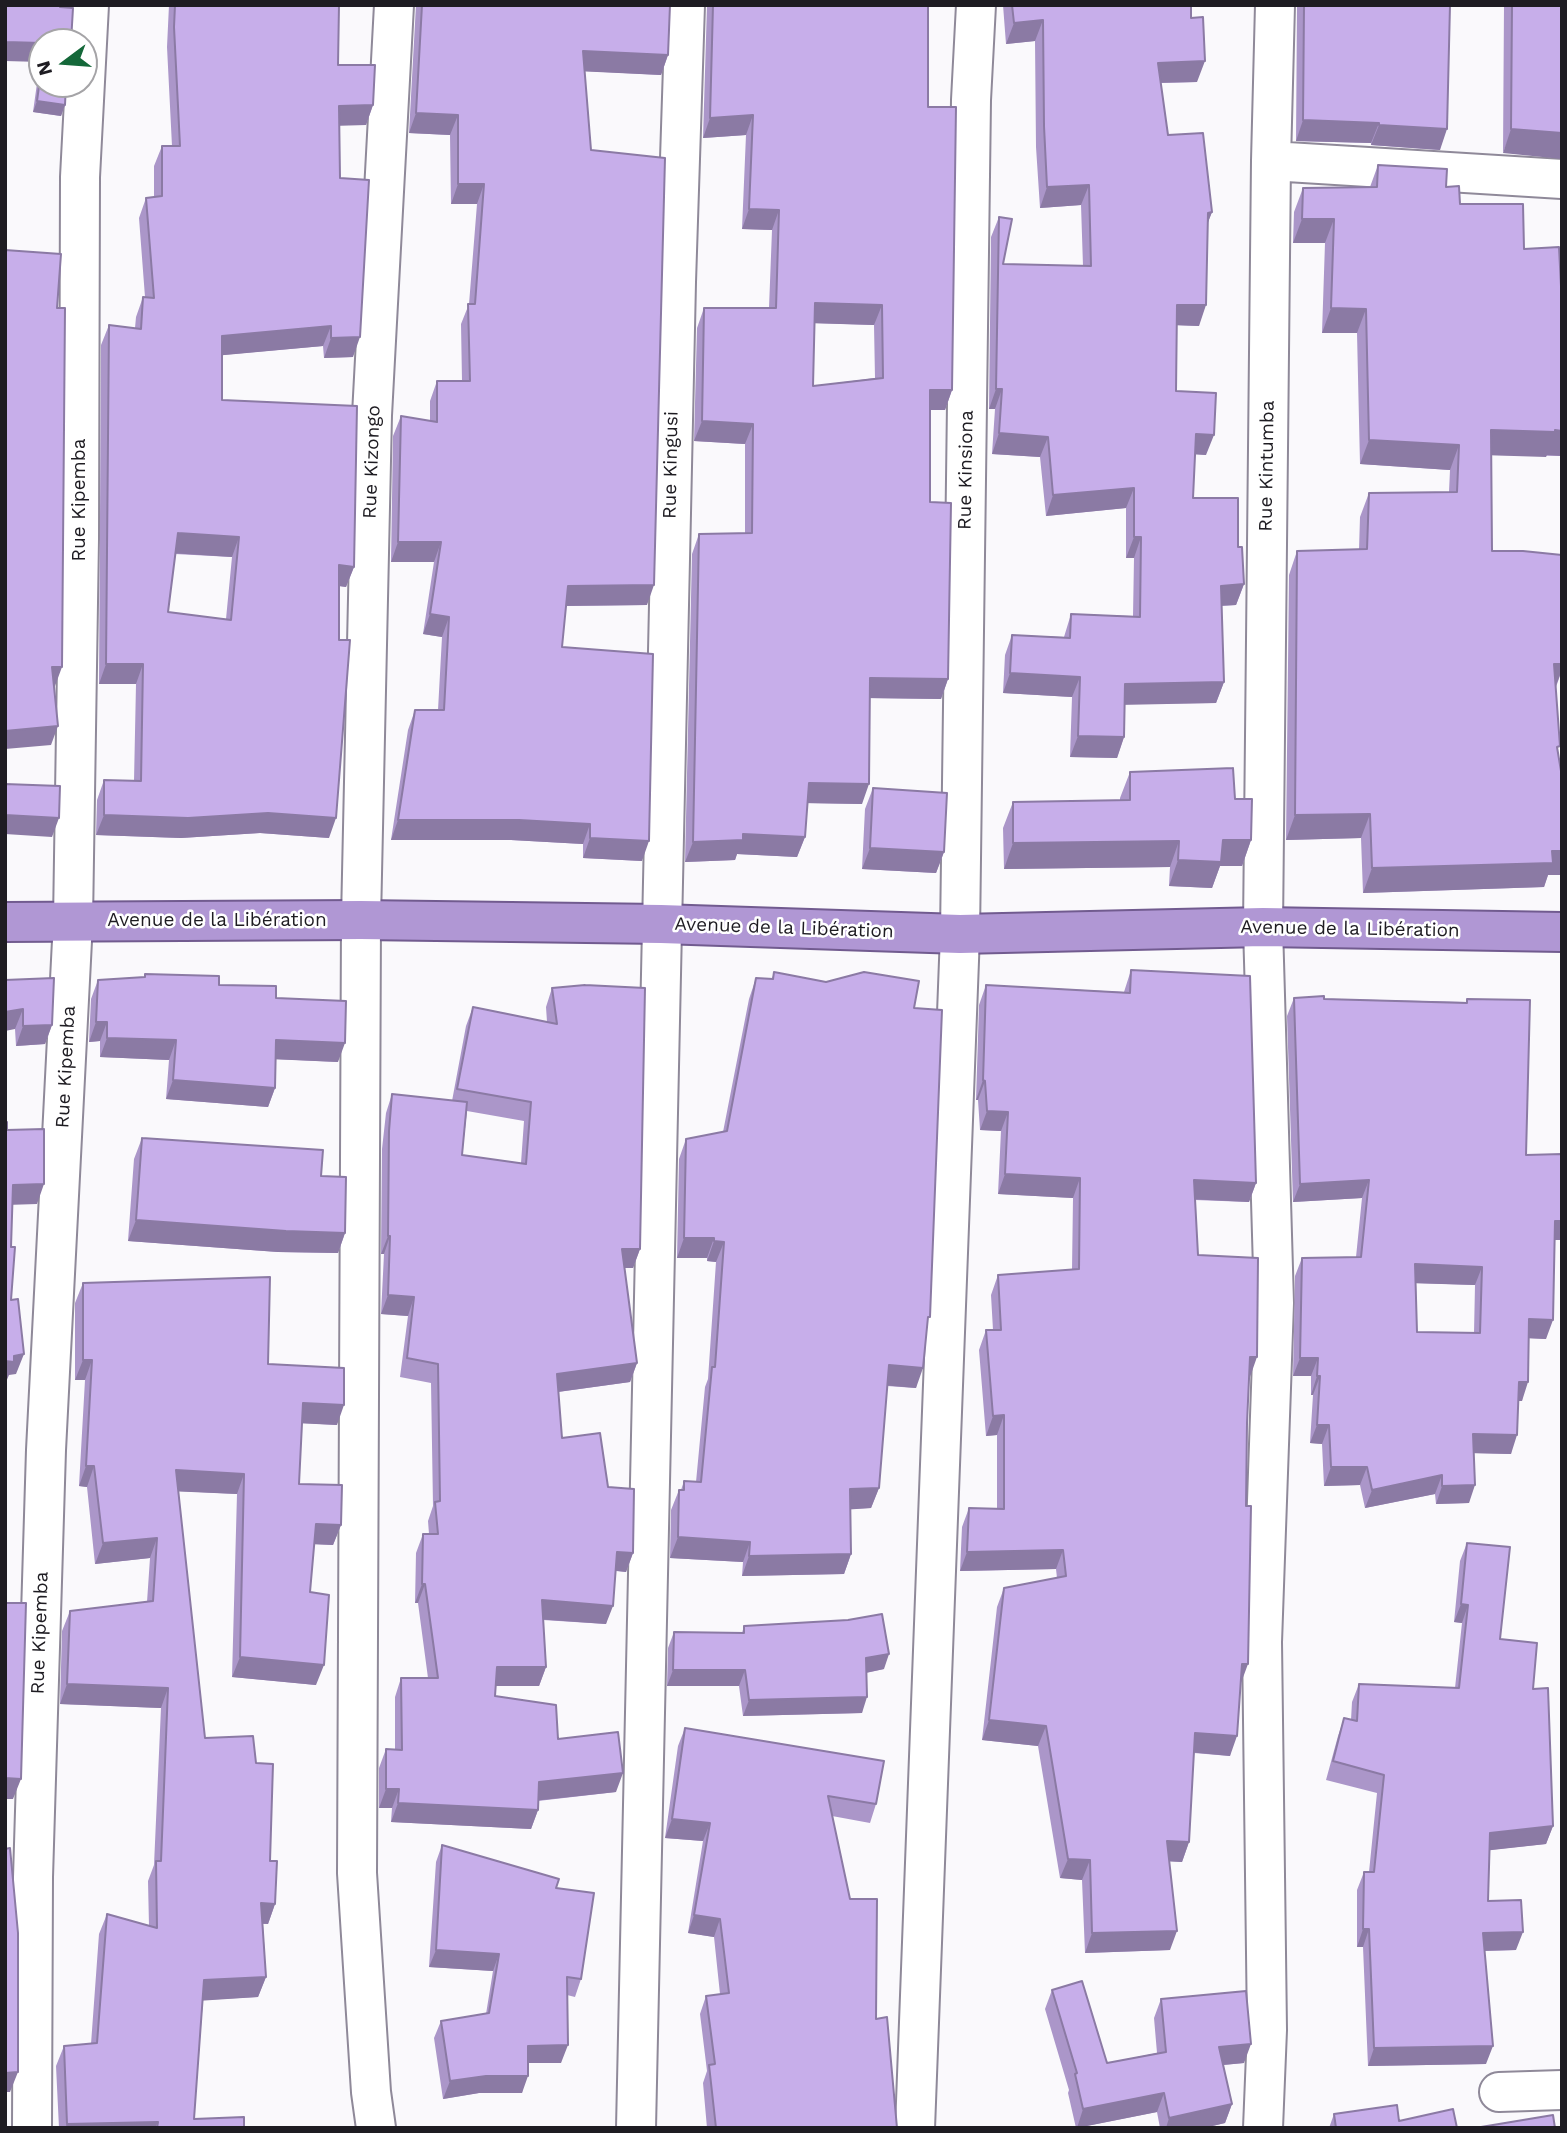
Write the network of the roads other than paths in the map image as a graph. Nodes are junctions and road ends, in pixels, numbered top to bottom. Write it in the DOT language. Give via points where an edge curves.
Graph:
graph roads {
  1 [pos="89,5"];
  2 [pos="394,5"];
  3 [pos="685,5"];
  4 [pos="976,5"];
  5 [pos="1275,5"];
  6 [pos="1271,161"];
  7 [pos="1562,179"];
  8 [pos="360,920"];
  9 [pos="73,921"];
  10 [pos="5,922"];
  11 [pos="661,924"];
  12 [pos="1262,927"];
  13 [pos="1562,932"];
  14 [pos="960,934"];
  15 [pos="1562,2090"];
  16 [pos="1499,2092"];
  17 [pos="32,2128"];
  18 [pos="376,2128"];
  19 [pos="636,2128"];
  20 [pos="915,2128"];
  21 [pos="1263,2128"];
  1 -- 9 [label="street, Rue Kipemba" via="80,177"];
  2 -- 8 [label="street, Rue Kizongo" via="372,415"];
  3 -- 11 [label="street, Rue Kingusi"];
  4 -- 14 [label="street, Rue Kinsiona"];
  5 -- 6 [label="street, Rue Kintumba"];
  6 -- 7 [label="street"];
  6 -- 12 [label="street, Rue Kintumba"];
  8 -- 9 [label="highway, Avenue de la Libération"];
  8 -- 11 [label="highway, Avenue de la Libération"];
  8 -- 18 [label="street, Rue Kizongo" via="357,1873"];
  9 -- 10 [label="highway, Avenue de la Libération"];
  9 -- 17 [label="street, Rue Kipemba" via="46,1450 33,1877"];
  11 -- 14 [label="highway, Avenue de la Libération"];
  11 -- 19 [label="street, Rue Kingusi"];
  12 -- 13 [label="highway, Avenue de la Libération"];
  12 -- 14 [label="highway, Avenue de la Libération"];
  12 -- 21 [label="street, Rue Kintumba" via="1274,1303 1262,1642 1267,2030"];
  14 -- 20 [label="street, Rue Kinsiona"];
  15 -- 16 [label="street"];
}
